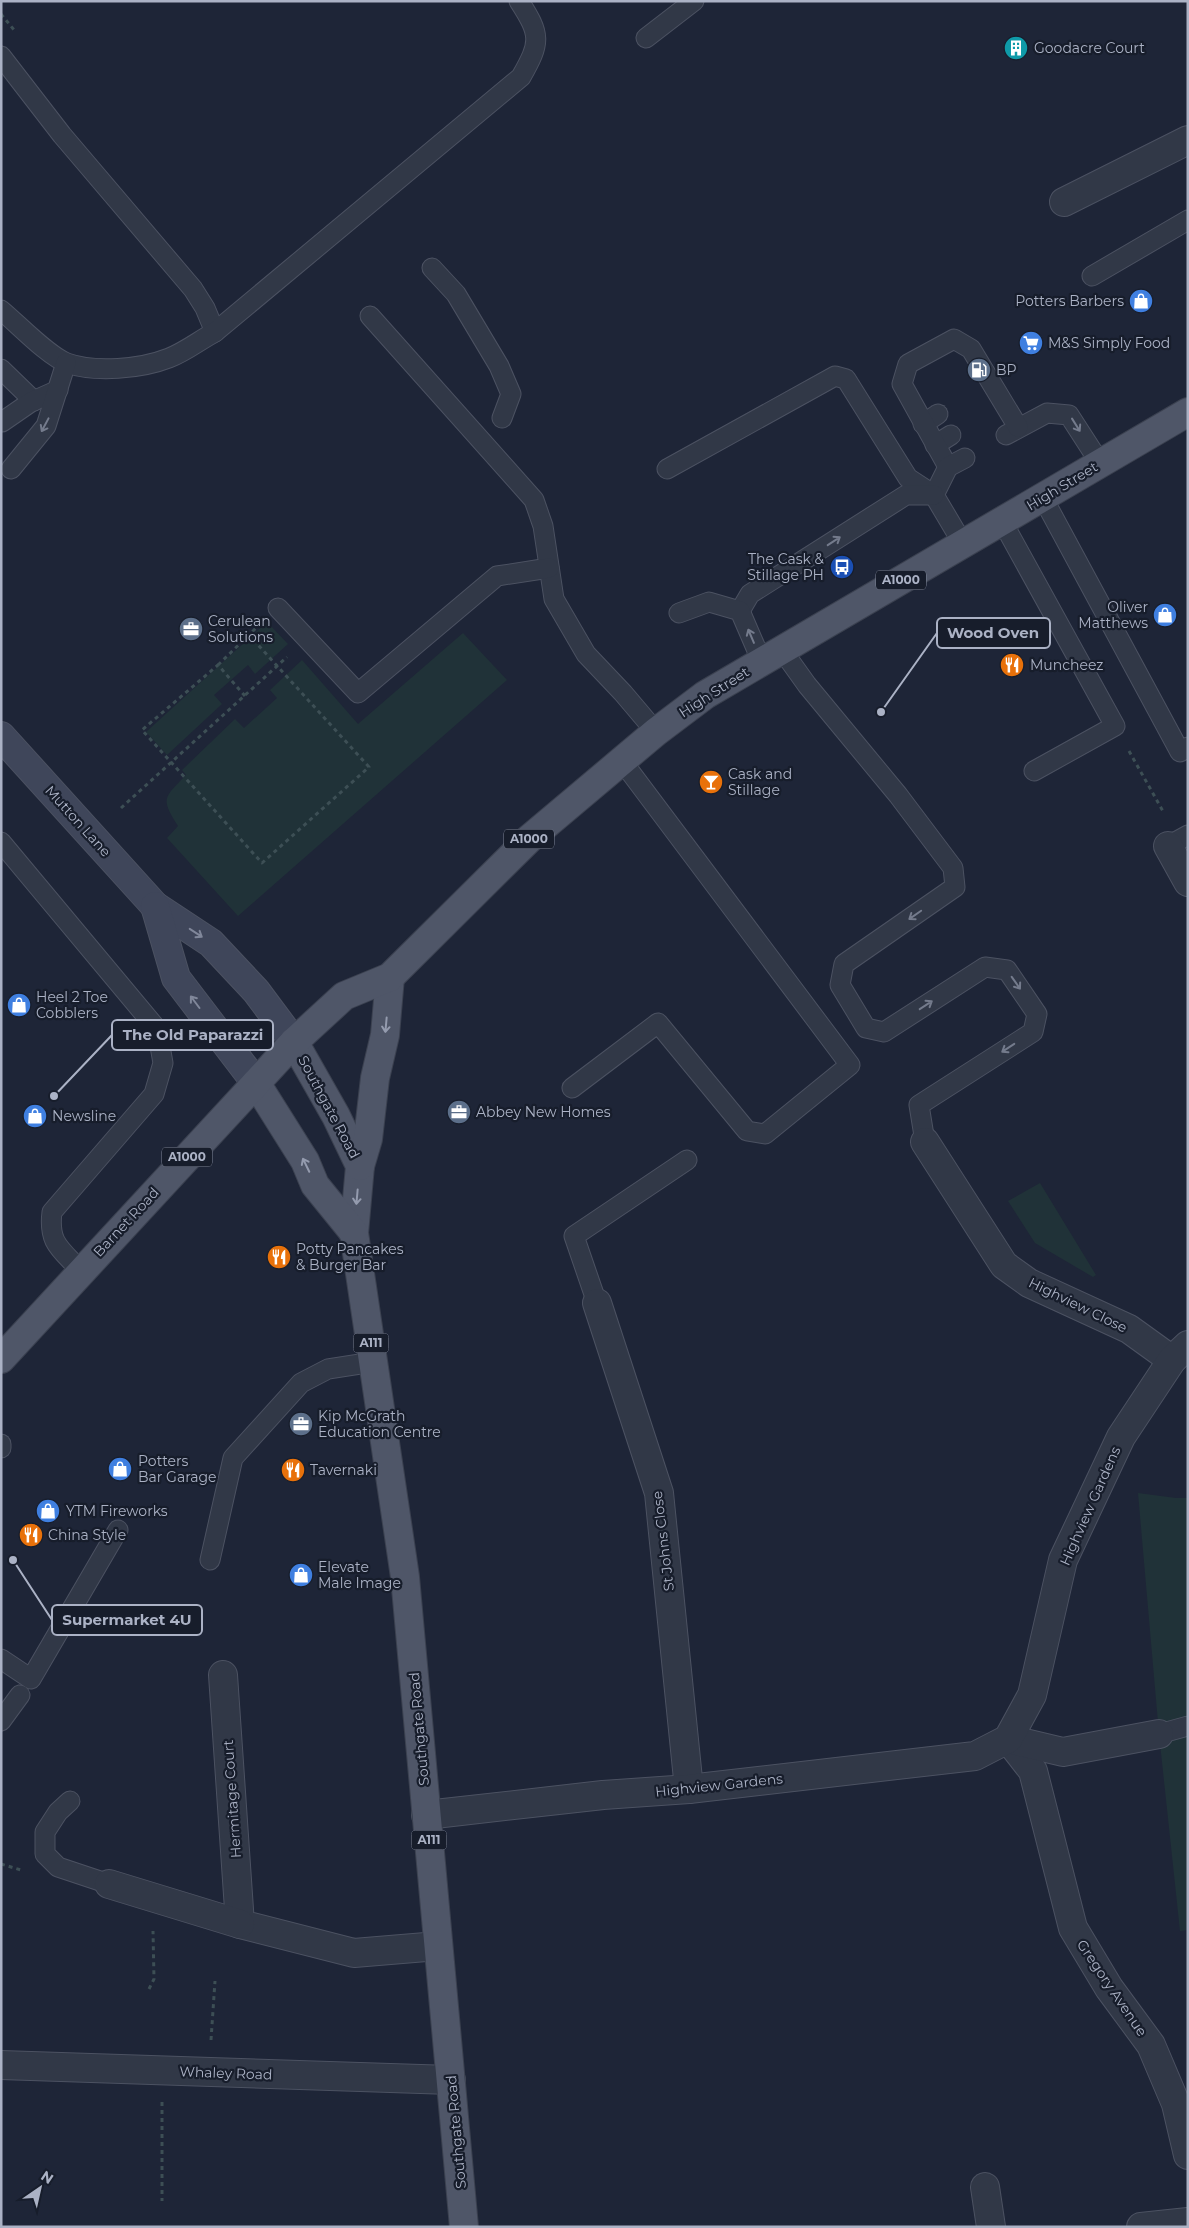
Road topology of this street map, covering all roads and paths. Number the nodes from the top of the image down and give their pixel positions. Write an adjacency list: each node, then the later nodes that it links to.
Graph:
1 (519, 1): 12 (lane)
2 (694, 1): 3 (lane)
3 (646, 38)
4 (1, 56): 12 (lane)
5 (1188, 140): 6 (street)
6 (1064, 202)
7 (1188, 220): 9 (lane)
8 (432, 268): 18 (lane)
9 (1092, 276)
10 (1, 310): 13 (lane)
11 (370, 316): 29 (lane)
12 (216, 332): 13 (lane)
13 (66, 362): 15 (lane)
14 (1, 368): 16 (lane)
15 (58, 390): 16 (lane); 23 (lane, one-way to 23)
16 (34, 401): 19 (lane)
17 (1188, 412): 21 (main road, High Street / A1000)
18 (502, 418)
19 (2, 422)
20 (965, 458): 22 (lane)
21 (1100, 463): 22 (lane, one-way to 21); 26 (main road, High Street / A1000)
22 (948, 468): 25 (lane)
23 (11, 469)
24 (667, 469): 25 (lane)
25 (934, 495): 28 (lane); 31 (lane, one-way to 25)
26 (1043, 498): 27 (main road, High Street / A1000); 42 (lane)
27 (1002, 521): 28 (main road, High Street / A1000); 39 (lane)
28 (963, 544): 35 (main road, High Street / A1000)
29 (549, 568): 34 (lane); 40 (lane)
30 (278, 608): 33 (path); 34 (lane)
31 (740, 611): 32 (lane); 35 (lane, one-way to 31)
32 (679, 613)
33 (249, 635): 36 (path); 37 (path)
34 (306, 640): 37 (path)
35 (772, 656): 40 (main road, High Street / A1000); 55 (lane, one-way to 55)
36 (218, 665): 38 (path); 44 (path)
37 (277, 666): 38 (path); 44 (path)
38 (245, 696): 44 (path)
39 (1116, 726): 45 (lane); 47 (path)
40 (656, 732): 43 (main road, High Street / A1000)
41 (1, 736): 50 (main road, Mutton Lane)
42 (1188, 747)
43 (622, 761): 51 (main road, High Street / A1000); 54 (lane)
44 (171, 764): 46 (path)
45 (1034, 771)
46 (121, 808)
47 (1178, 840): 49 (street)
48 (1, 842): 59 (lane)
49 (1188, 882)
50 (155, 906): 52 (main road, Mutton Lane, one-way to 52); 53 (main road, Mutton Lane, one-way to 50)
51 (390, 977): 52 (main road, High Street / A1000); 57 (main road, one-way to 57)
52 (294, 1042): 53 (main road, Barnet Road / A1000); 57 (main road, Southgate Road)
53 (256, 1083): 58 (main road, one-way to 53); 59 (main road, Barnet Road / A1000)
54 (572, 1088)
55 (925, 1142): 61 (street, Highview Close)
56 (687, 1160): 60 (lane)
57 (360, 1166): 58 (main road, Southgate Road / A111, one-way to 58)
58 (354, 1233): 63 (main road, Southgate Road / A111)
59 (81, 1270): 62 (main road, Barnet Road / A1000)
60 (598, 1303): 75 (street, St Johns Close)
61 (1180, 1352): 74 (street, Highview Gardens)
62 (1, 1359)
63 (374, 1362): 67 (lane); 77 (main road, Southgate Road / A111)
64 (1, 1444): 65 (lane)
65 (1, 1448)
66 (118, 1530): 68 (lane)
67 (210, 1560)
68 (1, 1659)
69 (223, 1675): 79 (street, Hermitage Court)
70 (20, 1695): 71 (lane)
71 (1, 1721)
72 (1188, 1726): 73 (lane)
73 (1158, 1734): 74 (street)
74 (1008, 1739): 75 (street, Highview Gardens); 86 (street, Gregory Avenue)
75 (689, 1789): 77 (street, Highview Gardens)
76 (70, 1801): 78 (lane)
77 (426, 1814): 80 (main road, Southgate Road / A111)
78 (109, 1884): 79 (street)
79 (240, 1924): 80 (street)
80 (438, 1946): 85 (main road, Southgate Road / A111)
81 (215, 1981): 84 (path)
82 (1, 2065): 83 (street, Whaley Road)
83 (162, 2071): 84 (street, Whaley Road); 88 (path)
84 (209, 2073): 85 (street, Whaley Road)
85 (451, 2080): 90 (main road, Southgate Road / A111)
86 (1188, 2155)
87 (984, 2187): 91 (street)
88 (162, 2201)
89 (1188, 2222): 92 (street)
90 (464, 2227)
91 (991, 2227)
92 (1141, 2227)

